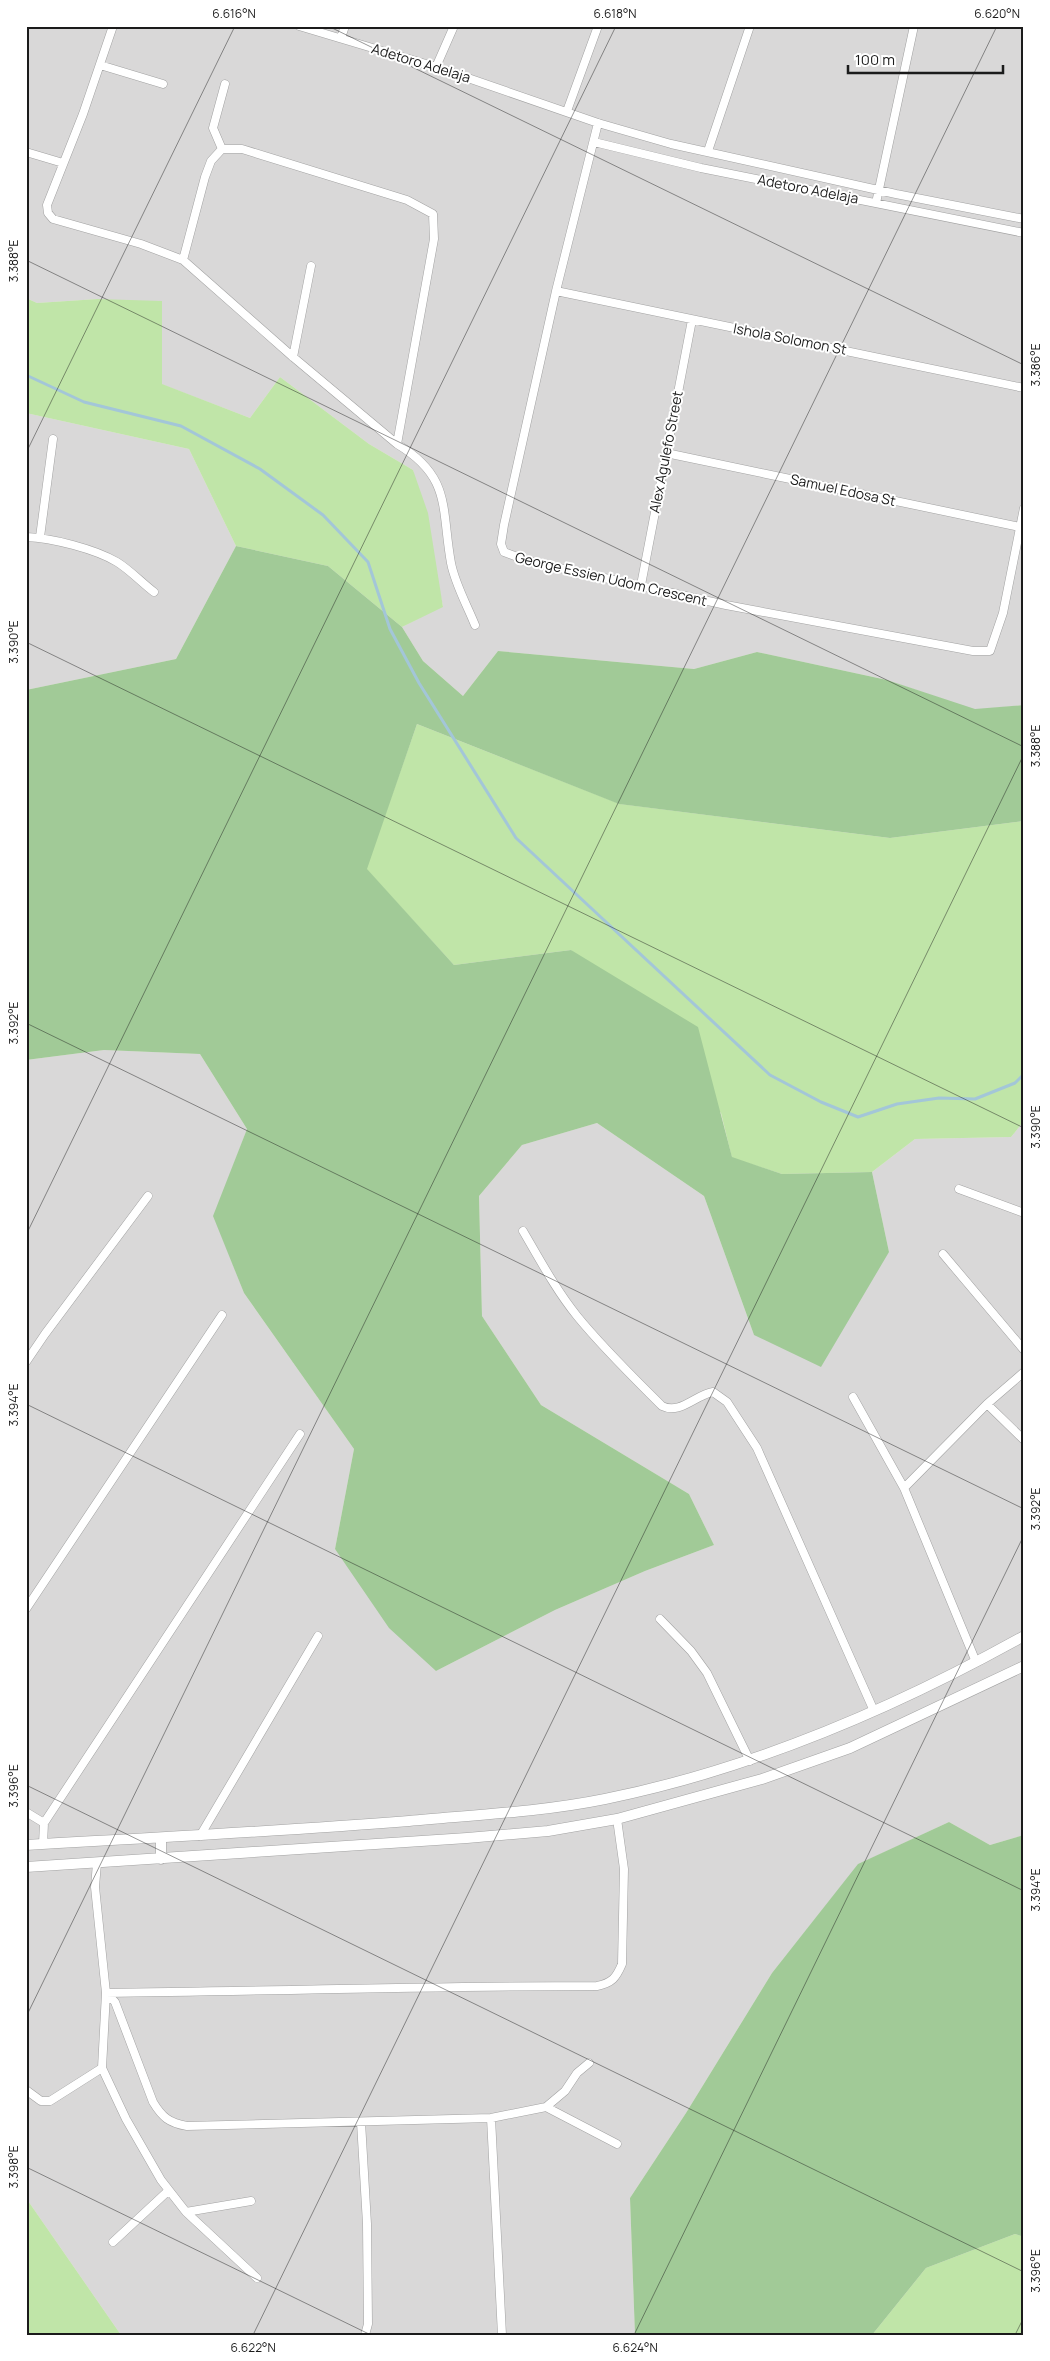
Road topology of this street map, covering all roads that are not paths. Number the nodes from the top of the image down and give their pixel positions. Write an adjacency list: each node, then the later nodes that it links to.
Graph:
1 (113, 26): 9 (street)
2 (299, 26): 8 (street, Adetoro Adelaja)
3 (345, 26): 8 (street)
4 (454, 26): 10 (street)
5 (598, 26): 13 (street)
6 (750, 26): 17 (street)
7 (914, 26): 20 (street)
8 (341, 38): 10 (street, Adetoro Adelaja)
9 (100, 65): 11 (street); 19 (street)
10 (436, 67): 13 (street, Adetoro Adelaja)
11 (163, 84)
12 (225, 84): 16 (street)
13 (567, 111): 14 (street, Adetoro Adelaja)
14 (598, 123): 15 (street, George Essien Udom Crescent); 17 (street, Adetoro Adelaja)
15 (594, 142): 21 (street, Adetoro Adelaja); 26 (street, George Essien Udom Crescent)
16 (222, 149): 24 (street); 31 (street)
17 (708, 151): 20 (street, Adetoro Adelaja)
18 (26, 152): 19 (street)
19 (63, 163): 24 (street)
20 (879, 190): 21 (street); 22 (street, Adetoro Adelaja)
21 (876, 203): 23 (street, Adetoro Adelaja)
22 (1024, 219)
23 (1024, 233)
24 (183, 260): 28 (street)
25 (311, 266): 28 (street)
26 (556, 291): 27 (street, Ishola Solomon St); 37 (street, George Essien Udom Crescent)
27 (692, 320): 29 (street, Ishola Solomon St); 32 (street, Alex Agulefo Street)
28 (293, 357): 31 (street)
29 (1024, 388)
30 (53, 439): 36 (street)
31 (397, 444): 39 (street)
32 (666, 452): 34 (street, Samuel Edosa St); 37 (street, Alex Agulefo Street)
33 (1024, 508): 34 (street)
34 (1020, 527): 37 (street, George Essien Udom Crescent)
35 (26, 537): 36 (street)
36 (40, 537): 38 (street)
37 (641, 585)
38 (154, 592)
39 (475, 625)
40 (959, 1188): 42 (street)
41 (148, 1196): 47 (street)
42 (1024, 1213)
43 (523, 1231): 60 (street)
44 (943, 1254): 46 (street)
45 (222, 1315): 54 (street)
46 (1024, 1350)
47 (26, 1362)
48 (1024, 1372): 50 (street)
49 (854, 1398): 53 (street)
50 (987, 1404): 52 (street); 53 (street)
51 (300, 1434): 64 (street)
52 (1024, 1440)
53 (904, 1488): 58 (street)
54 (26, 1609)
55 (660, 1619): 61 (street)
56 (318, 1636): 65 (street)
57 (1024, 1636): 58 (street)
58 (976, 1662): 60 (street)
59 (1024, 1666): 63 (street)
60 (874, 1711): 61 (street)
61 (750, 1761): 65 (street)
62 (26, 1812): 64 (street)
63 (617, 1819): 69 (street); 72 (street)
64 (44, 1823): 67 (street)
65 (200, 1836): 66 (street)
66 (161, 1838): 67 (street); 69 (street)
67 (43, 1844): 68 (street)
68 (26, 1845)
69 (161, 1859): 70 (street)
70 (97, 1863): 71 (street); 72 (street)
71 (26, 1867)
72 (106, 1993): 74 (street); 78 (street)
73 (589, 2063): 76 (street)
74 (102, 2068): 75 (street); 80 (street)
75 (26, 2090)
76 (546, 2107): 77 (street); 79 (street)
77 (491, 2118): 78 (street); 86 (street)
78 (361, 2122): 85 (street)
79 (617, 2144)
80 (168, 2191): 82 (street); 83 (street)
81 (251, 2202): 82 (street)
82 (186, 2212): 84 (street)
83 (113, 2242)
84 (257, 2278)
85 (365, 2335)
86 (502, 2335)

